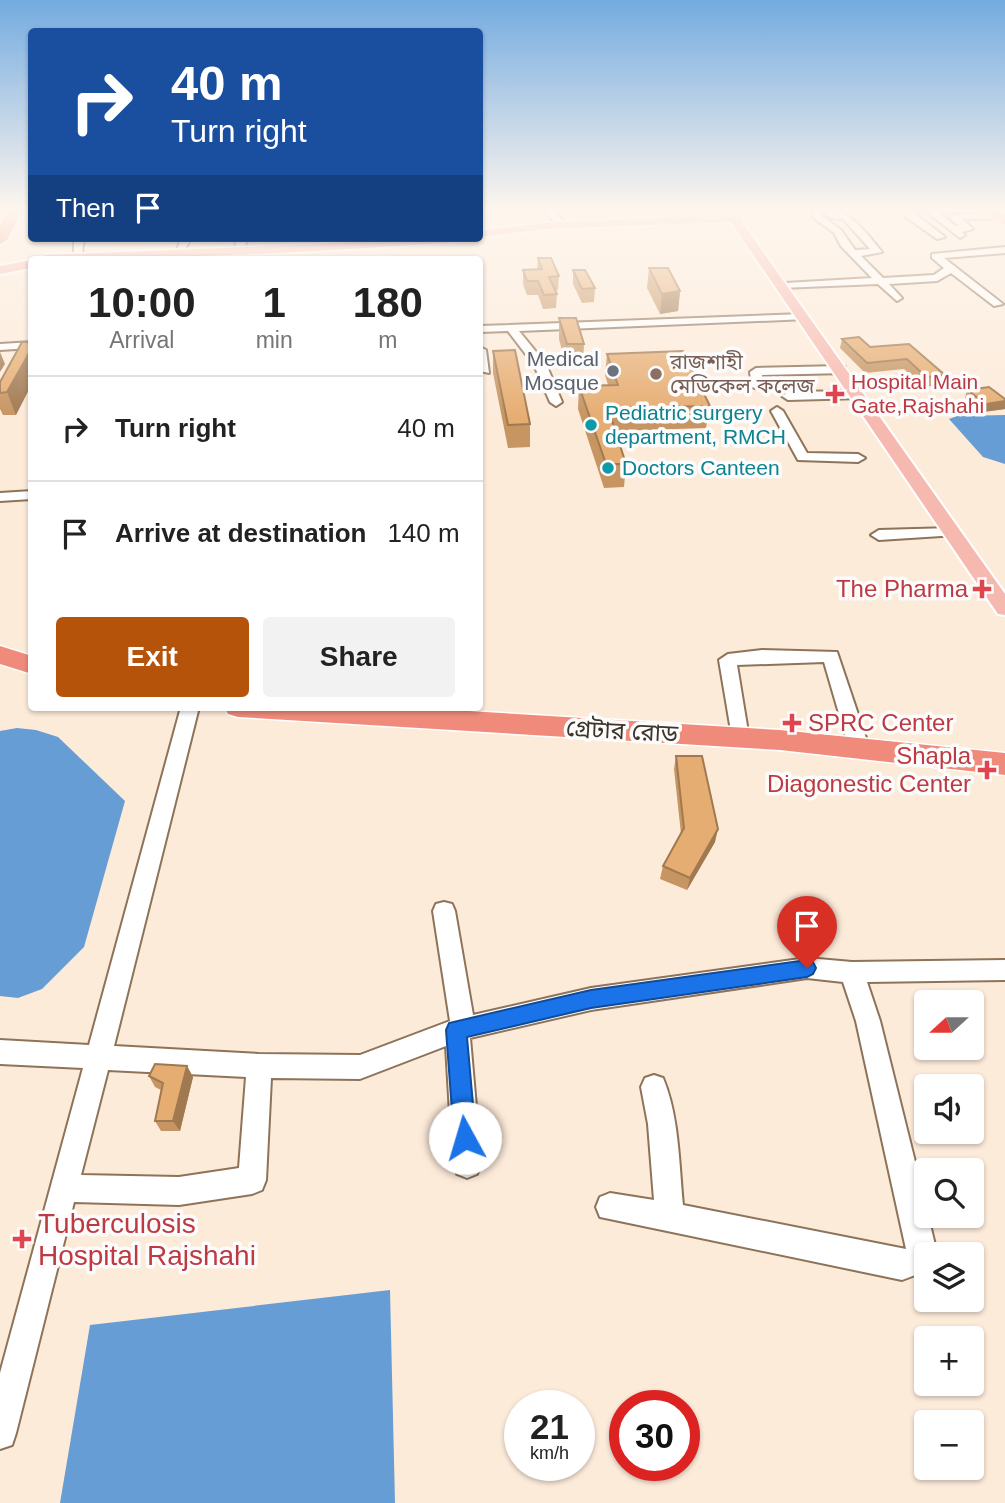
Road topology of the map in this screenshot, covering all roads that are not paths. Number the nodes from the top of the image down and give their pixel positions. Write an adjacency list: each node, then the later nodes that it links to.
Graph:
1 (778, 279): 12 (main road)
2 (780, 279): 6 (main road)
3 (879, 279): 9 (street)
4 (920, 279): 7 (street); 9 (street)
5 (963, 279): 10 (street)
6 (785, 286): 9 (street); 33 (main road)
7 (930, 288)
8 (864, 290): 9 (street)
9 (890, 290)
10 (998, 304)
11 (649, 306): 14 (street)
12 (803, 317): 13 (street); 22 (main road)
13 (678, 320): 14 (street); 17 (street)
14 (646, 321): 15 (street)
15 (511, 328): 16 (street); 26 (street)
16 (483, 329)
17 (618, 335)
18 (28, 345): 19 (street)
19 (0, 347)
20 (483, 362): 21 (street)
21 (485, 370)
22 (841, 370): 23 (street); 24 (main road)
23 (758, 387)
24 (858, 395): 25 (street); 31 (main road)
25 (788, 396)
26 (556, 402)
27 (777, 411): 28 (street)
28 (858, 458)
29 (28, 495): 30 (street)
30 (0, 497)
31 (953, 532): 32 (street); 33 (main road)
32 (879, 535)
33 (1004, 599)
34 (0, 655): 35 (highway)
35 (28, 664)
36 (0, 665): 37 (highway)
37 (28, 673)
38 (189, 711): 51 (street)
39 (328, 711): 41 (highway, গ্রেটার রোড)
40 (392, 711): 41 (highway, গ্রেটার রোড)
41 (573, 725): 42 (highway, গ্রেটার রোড); 43 (highway, গ্রেটার রোড)
42 (738, 732): 43 (highway, গ্রেটার রোড); 43 (street)
43 (840, 742): 44 (highway, গ্রেটার রোড); 45 (highway, গ্রেটার রোড)
44 (1005, 754)
45 (1005, 764)
46 (444, 911): 49 (street)
47 (1005, 970): 48 (street)
48 (852, 972): 49 (street); 57 (street)
49 (460, 1029): 52 (street); 54 (street)
50 (0, 1052): 51 (street)
51 (97, 1058): 52 (street); 55 (street)
52 (259, 1066): 55 (street)
53 (654, 1087): 57 (street)
54 (467, 1164)
55 (62, 1188): 58 (street)
56 (610, 1207): 57 (street)
57 (670, 1216)
58 (0, 1433)

